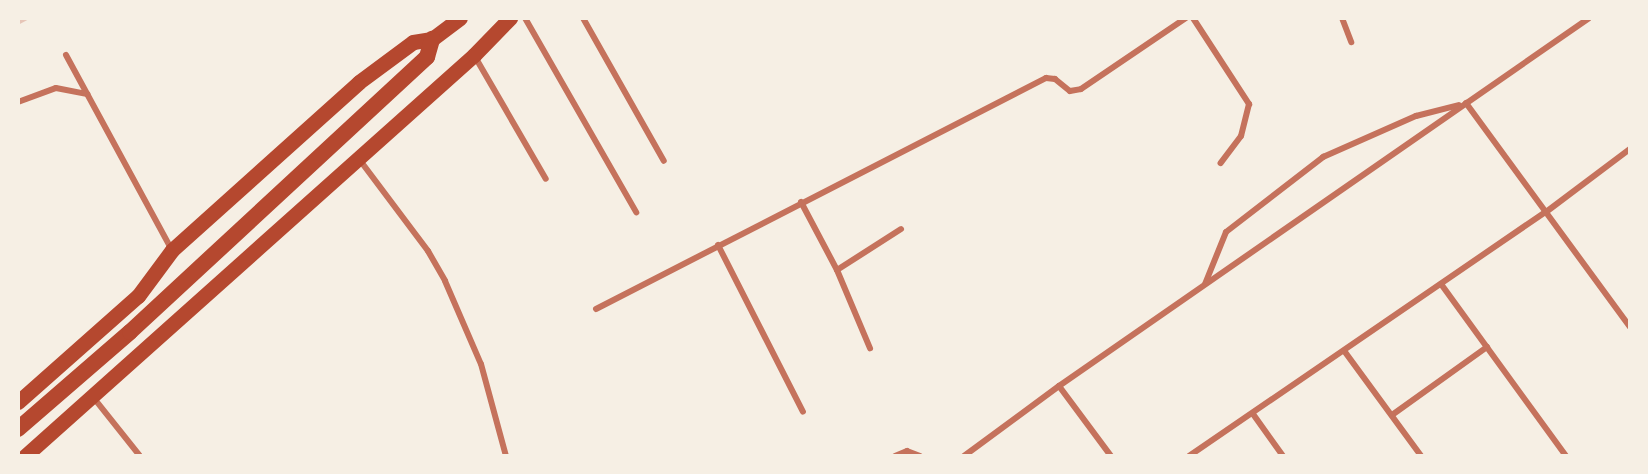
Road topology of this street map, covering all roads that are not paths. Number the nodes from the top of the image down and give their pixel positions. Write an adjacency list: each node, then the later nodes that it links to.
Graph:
1 (460, 18): 9 (main road)
2 (510, 18): 12 (main road)
3 (525, 18): 22 (street)
4 (583, 18): 18 (street)
5 (1186, 18): 21 (street)
6 (1193, 18): 19 (street)
7 (1342, 18): 10 (street)
8 (1589, 18): 15 (street)
9 (432, 39): 26 (main road); 41 (highway)
10 (1351, 42)
11 (66, 55): 13 (street)
12 (474, 55): 17 (main road); 20 (street)
13 (87, 94): 14 (street); 26 (street)
14 (18, 102)
15 (1466, 103): 23 (street); 28 (street); 28 (street)
16 (1630, 149): 23 (street)
17 (359, 158): 36 (main road); 44 (street)
18 (664, 161)
19 (1221, 163)
20 (546, 179)
21 (801, 202): 25 (street); 27 (street)
22 (636, 212)
23 (1546, 212): 29 (street); 31 (street)
24 (901, 229): 27 (street)
25 (718, 245): 30 (street); 38 (street)
26 (172, 250): 37 (main road)
27 (837, 270): 33 (street)
28 (1205, 284): 35 (street)
29 (1441, 284): 32 (street); 34 (street)
30 (596, 309)
31 (1630, 327)
32 (1487, 347): 40 (street); 52 (street)
33 (870, 348)
34 (1345, 352): 39 (street); 40 (street)
35 (1059, 386): 47 (street); 48 (street)
36 (92, 397): 42 (main road); 43 (street)
37 (18, 402)
38 (803, 412)
39 (1253, 414): 49 (street); 50 (street)
40 (1392, 415): 51 (street)
41 (18, 429)
42 (25, 456)
43 (140, 456)
44 (506, 456)
45 (895, 456): 46 (street)
46 (920, 456)
47 (964, 456)
48 (1111, 456)
49 (1189, 456)
50 (1283, 456)
51 (1421, 456)
52 (1566, 456)

